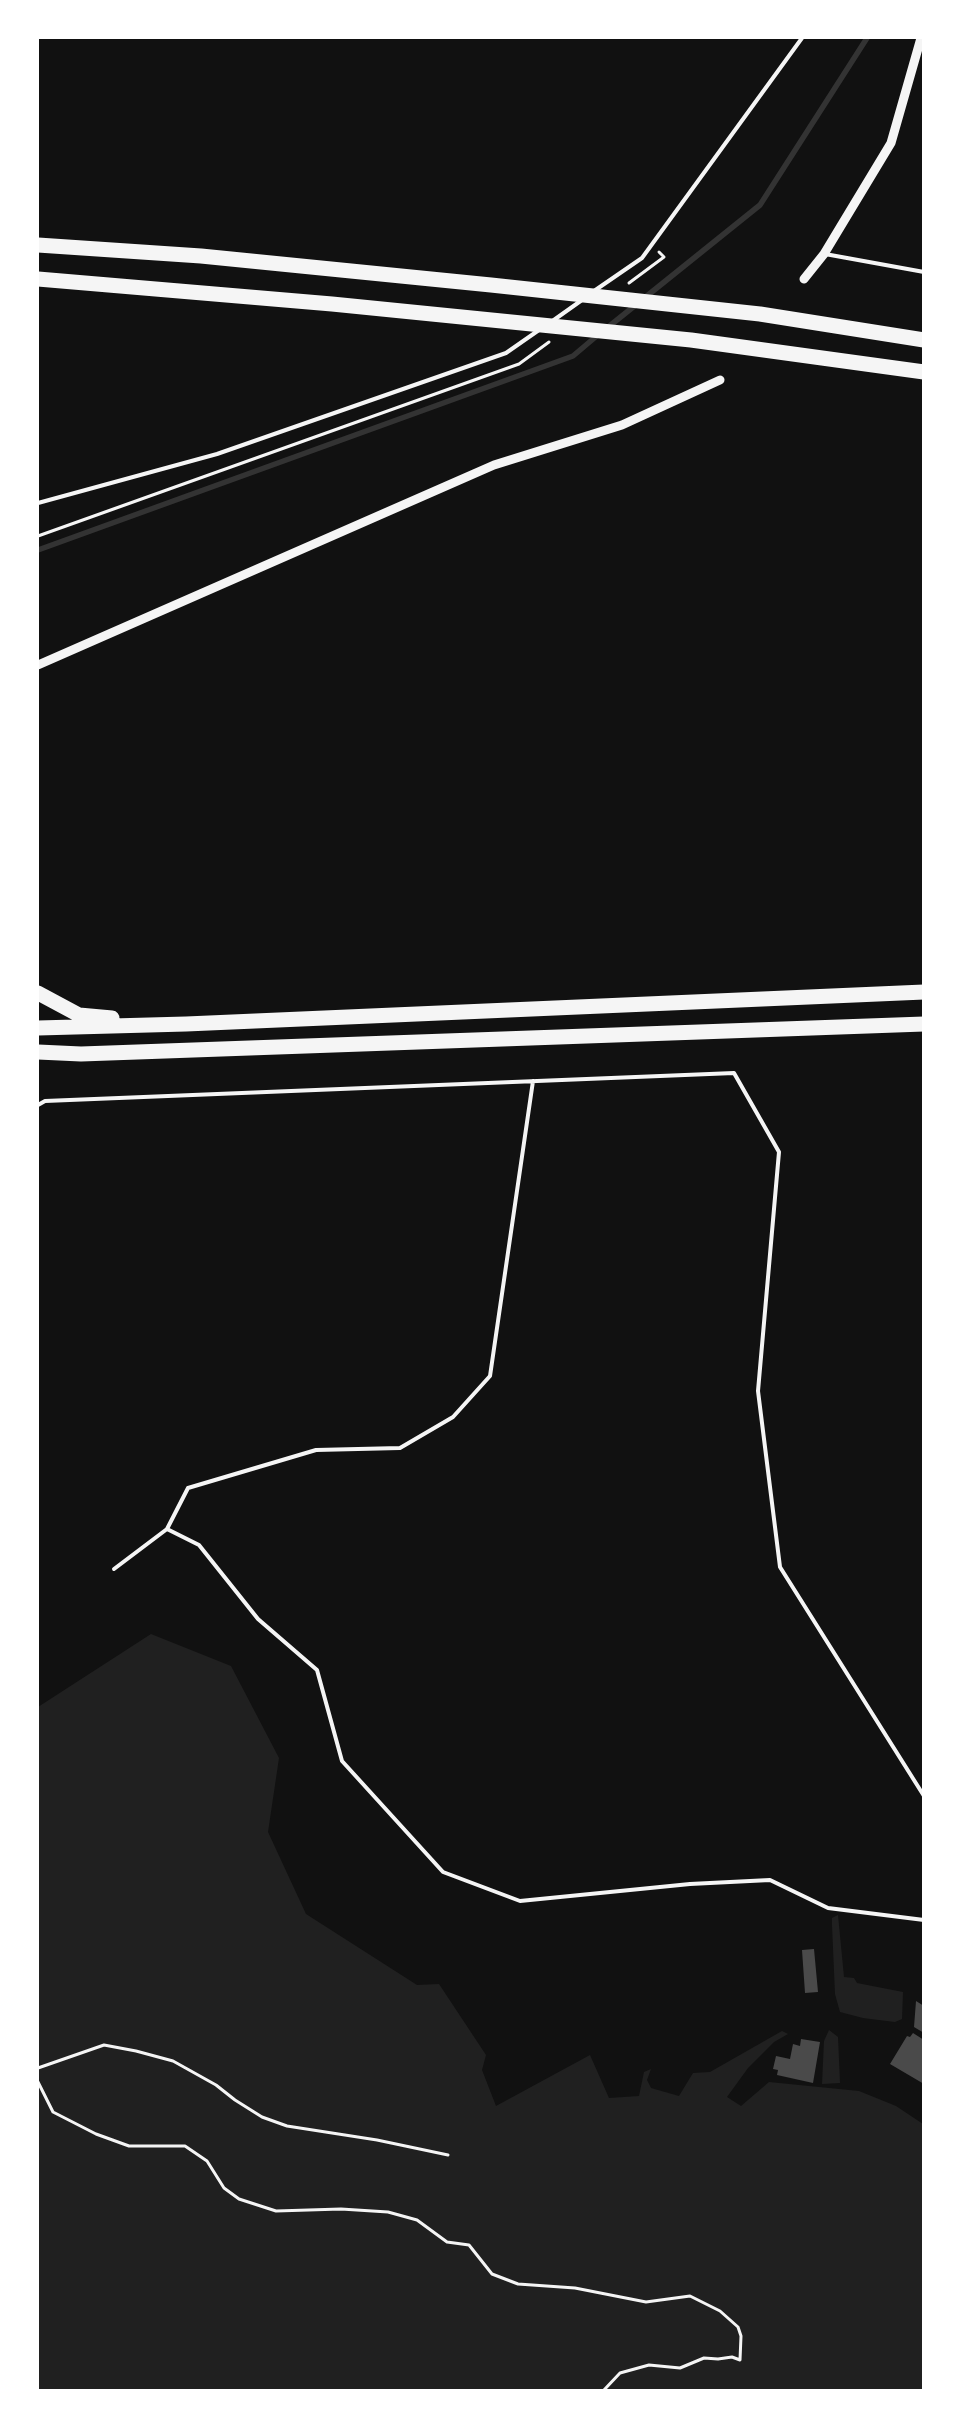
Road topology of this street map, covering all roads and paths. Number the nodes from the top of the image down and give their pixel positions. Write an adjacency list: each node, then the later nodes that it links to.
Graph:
1 (802, 38): 13 (lane)
2 (921, 38): 4 (street)
3 (41, 245): 8 (highway)
4 (824, 254): 5 (lane); 7 (street)
5 (924, 272)
6 (40, 279): 9 (highway)
7 (804, 279)
8 (924, 340)
9 (861, 363): 10 (highway); 12 (highway)
10 (924, 372)
11 (720, 380): 14 (street)
12 (924, 380)
13 (38, 503)
14 (38, 665)
15 (38, 992): 17 (highway)
16 (924, 992): 17 (highway)
17 (186, 1024): 19 (highway)
18 (924, 1024): 21 (highway)
19 (38, 1028)
20 (38, 1052): 21 (highway)
21 (81, 1054): 22 (highway)
22 (38, 1060)
23 (533, 1081): 24 (lane); 25 (lane); 27 (lane)
24 (38, 1105)
25 (167, 1529): 26 (lane); 28 (lane)
26 (114, 1569)
27 (924, 1796)
28 (924, 1920)
29 (38, 2068): 31 (path)
30 (38, 2082): 32 (path)
31 (448, 2155)
32 (604, 2390)

